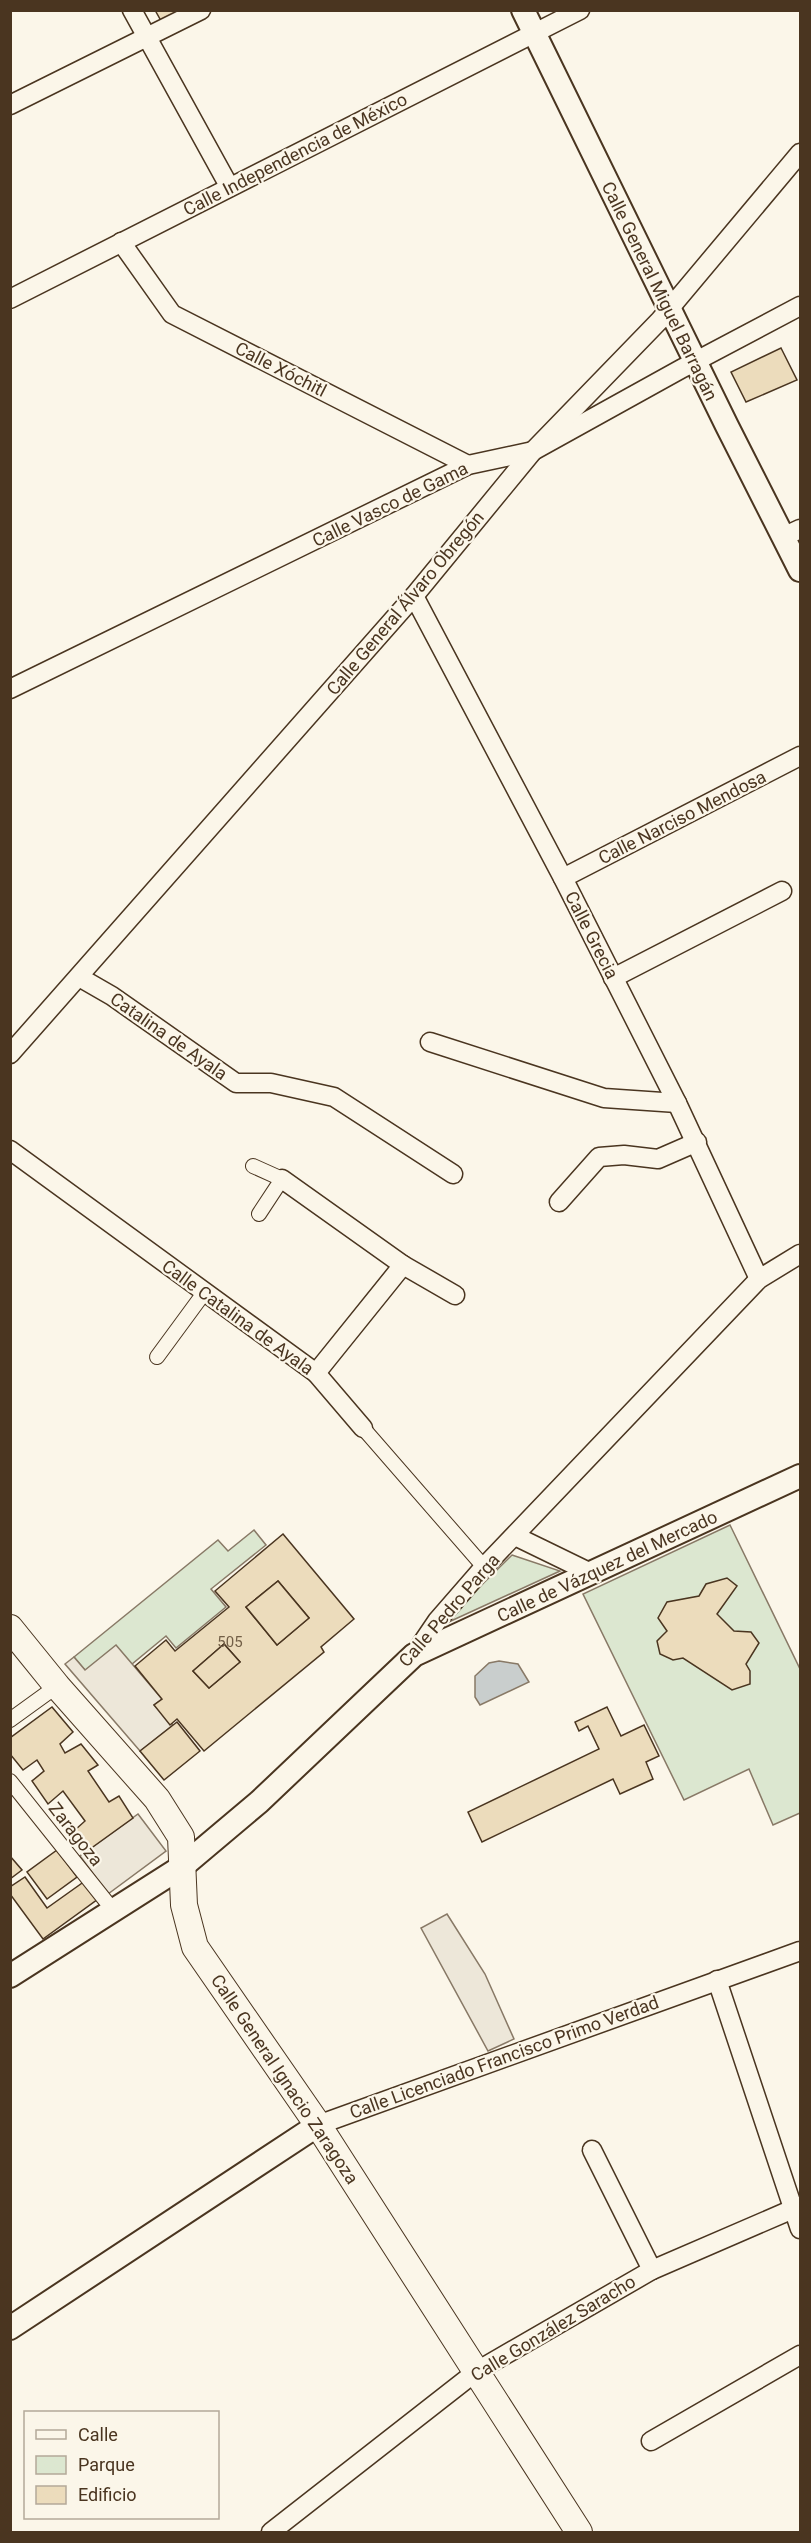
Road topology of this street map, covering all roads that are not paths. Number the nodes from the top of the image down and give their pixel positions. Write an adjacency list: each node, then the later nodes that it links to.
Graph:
1 (132, 10): 6 (street)
2 (201, 10): 6 (street)
3 (523, 10): 5 (street, Calle General Miguel Barragán)
4 (580, 10): 5 (street, Calle Independencia de México)
5 (533, 33): 9 (street, Calle Independencia de México); 13 (street, Calle General Miguel Barragán)
6 (147, 39): 7 (street); 9 (street)
7 (10, 105)
8 (801, 153): 13 (street, Calle General Álvaro Obregón)
9 (229, 186): 10 (street, Calle Independencia de México)
10 (121, 242): 11 (street, Calle Independencia de México); 16 (street, Calle Xóchitl)
11 (10, 299)
12 (801, 306): 14 (street, Calle Vasco de Gama)
13 (668, 307): 14 (street, Calle General Miguel Barragán); 15 (street, Calle General Álvaro Obregón)
14 (696, 361): 15 (street, Calle Vasco de Gama); 17 (street, Calle General Miguel Barragán)
15 (533, 451): 16 (street, Calle Vasco de Gama); 19 (street, Calle General Álvaro Obregón)
16 (468, 465): 20 (street, Calle Vasco de Gama)
17 (793, 532): 18 (street, Calle General Miguel Barragán)
18 (801, 570)
19 (414, 596): 22 (street, Calle Grecia); 24 (street, Calle General Álvaro Obregón)
20 (10, 689)
21 (801, 756): 22 (street, Calle Narciso Mendosa)
22 (563, 878): 25 (street, Calle Grecia)
23 (782, 891): 25 (street)
24 (79, 977): 27 (street, Calle General Álvaro Obregón); 32 (street, Catalina de Ayala)
25 (613, 978): 28 (street, Calle Grecia)
26 (430, 1042): 28 (street)
27 (10, 1054)
28 (677, 1103): 29 (street, Calle Grecia)
29 (697, 1142): 34 (street); 38 (street, Calle Grecia)
30 (10, 1150): 39 (street, Calle Catalina de Ayala)
31 (254, 1166): 33 (street)
32 (453, 1174)
33 (282, 1179): 35 (street); 37 (street)
34 (558, 1202)
35 (259, 1214)
36 (801, 1254): 38 (street, Calle Pedro Parga)
37 (403, 1265): 40 (street); 42 (street)
38 (759, 1279): 45 (street, Calle Pedro Parga)
39 (204, 1293): 41 (street); 42 (street, Calle Catalina de Ayala)
40 (455, 1295)
41 (157, 1357)
42 (316, 1373): 43 (street, Calle Catalina de Ayala)
43 (363, 1428): 46 (street, Calle Catalina de Ayala)
44 (801, 1476): 47 (street, Calle de Vázquez del Mercado)
45 (515, 1536): 46 (street, Calle Pedro Parga); 47 (street)
46 (484, 1567): 49 (street, Calle Pedro Parga)
47 (593, 1574): 49 (street, Calle de Vázquez del Mercado)
48 (10, 1628): 50 (main road, Calle General Ignacio Zaragoza)
49 (414, 1655): 53 (street, Calle Pedro Parga)
50 (57, 1686): 51 (street); 53 (main road, Calle General Ignacio Zaragoza)
51 (12, 1717)
52 (10, 1781): 54 (street, Zaragoza)
53 (183, 1866): 54 (street, Calle Pedro Parga); 58 (main road, Calle General Ignacio Zaragoza)
54 (113, 1910): 56 (street, Calle Pedro Parga)
55 (801, 1951): 57 (street, Calle Licenciado Francisco Primo Verdad)
56 (10, 1976)
57 (717, 1980): 58 (street, Calle Licenciado Francisco Primo Verdad); 60 (street)
58 (318, 2125): 63 (street, Calle Licenciado Francisco Primo Verdad); 65 (main road, Calle General Ignacio Zaragoza)
59 (592, 2150): 62 (street)
60 (797, 2208): 61 (street); 62 (street, Calle González Saracho)
61 (801, 2229)
62 (652, 2270): 65 (street, Calle González Saracho)
63 (10, 2328)
64 (801, 2355): 66 (street)
65 (477, 2371): 67 (street, Calle González Saracho); 68 (main road, Calle General Ignacio Zaragoza)
66 (651, 2441)
67 (272, 2532)
68 (579, 2532)

